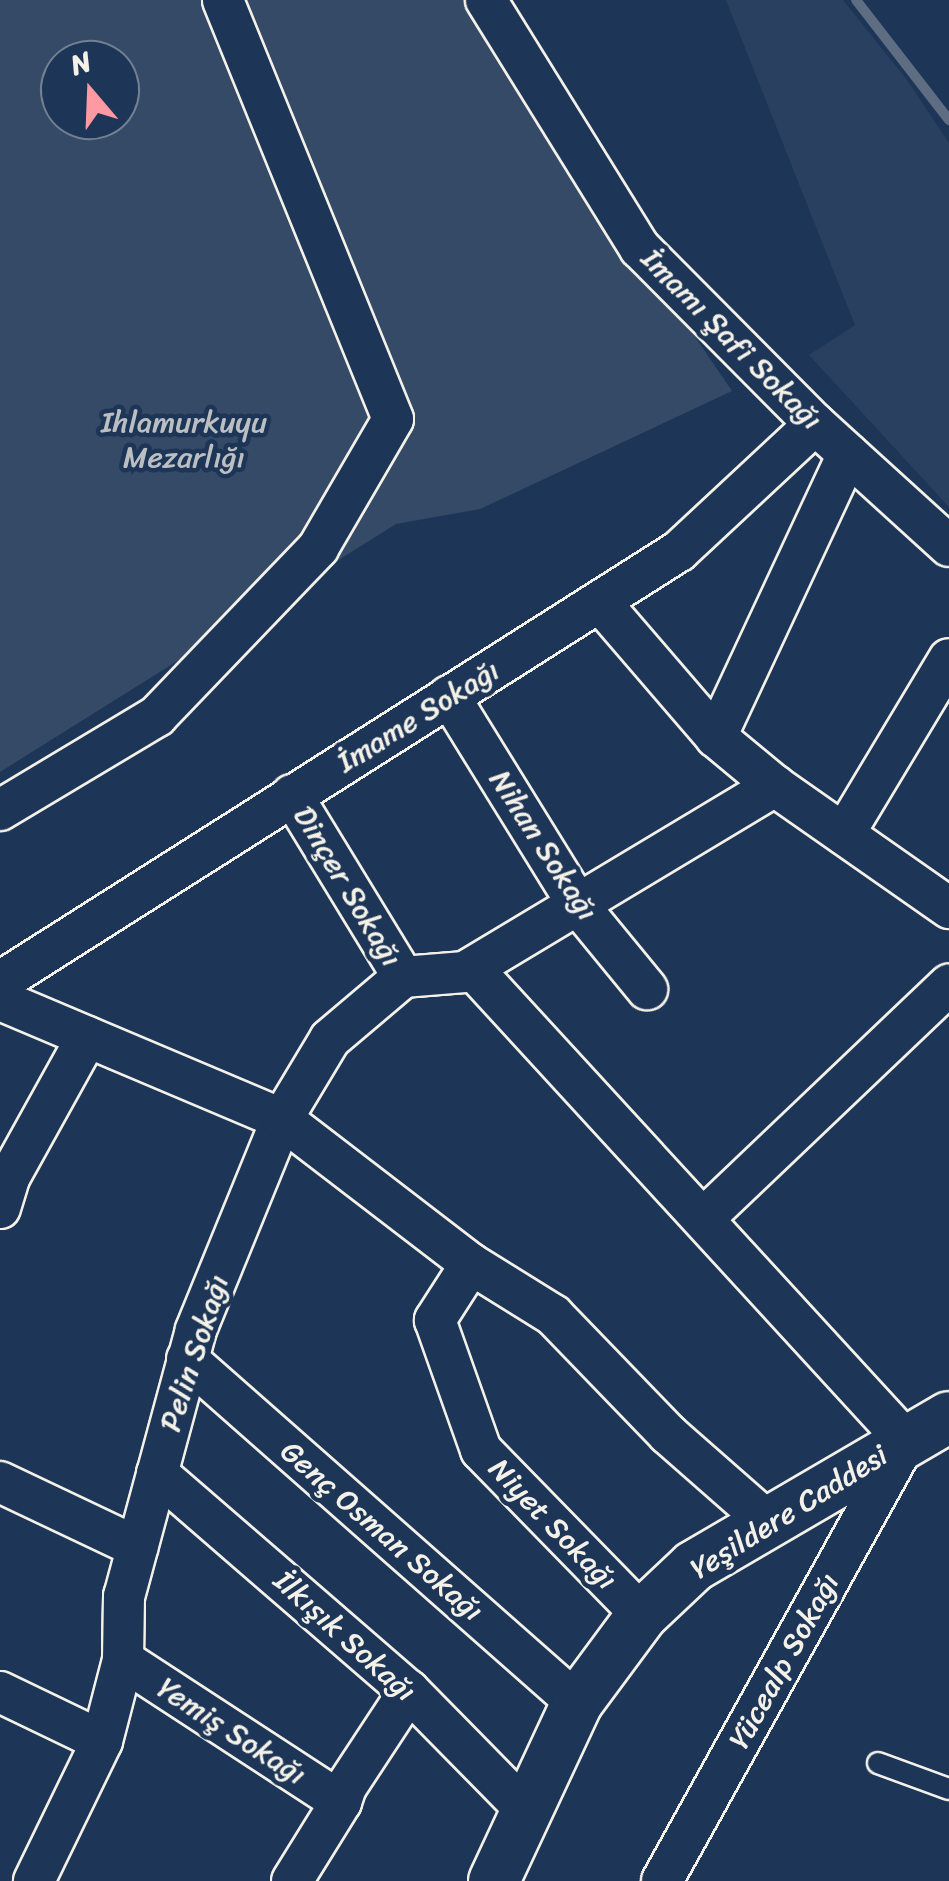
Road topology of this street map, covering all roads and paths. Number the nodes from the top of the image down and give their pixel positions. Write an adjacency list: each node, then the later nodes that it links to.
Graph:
1 (223, 0): 12 (street)
2 (486, 0): 3 (street, İmamı Şafi Sokağı)
3 (815, 424): 4 (street, İmamı Şafi Sokağı); 6 (street, İmame Sokağı)
4 (848, 454): 5 (street, İmamı Şafi Sokağı); 9 (street)
5 (949, 546)
6 (600, 602): 8 (street, İmame Sokağı); 9 (street)
7 (949, 659): 13 (street)
8 (449, 696): 11 (street, İmame Sokağı); 14 (street, Nihan Sokağı)
9 (716, 737): 10 (street)
10 (775, 786): 13 (street); 14 (street)
11 (292, 795): 17 (street, Dinçer Sokağı); 18 (street, İmame Sokağı)
12 (0, 810)
13 (844, 834): 15 (street)
14 (578, 904): 16 (street); 20 (street, Nihan Sokağı)
15 (949, 908)
16 (472, 968): 17 (street); 25 (street)
17 (403, 978): 23 (street, Pelin Sokağı)
18 (0, 982)
19 (949, 984): 25 (street)
20 (647, 988)
21 (0, 1000): 22 (street)
22 (87, 1036): 23 (street); 24 (street)
23 (282, 1119): 26 (street); 27 (street, Pelin Sokağı)
24 (0, 1208)
25 (703, 1219): 29 (street)
26 (471, 1264): 32 (street); 34 (street, Niyet Sokağı)
27 (187, 1360): 30 (street, Pelin Sokağı); 38 (street, Genç Osman Sokağı)
28 (949, 1417): 29 (street, Yeşildere Caddesi)
29 (906, 1441): 32 (street, Yeşildere Caddesi); 47 (street, Yücealp Sokağı)
30 (157, 1473): 33 (street, Pelin Sokağı); 36 (street, İlkışık Sokağı)
31 (0, 1482): 33 (street)
32 (768, 1521): 34 (street, Yeşildere Caddesi)
33 (137, 1548): 35 (street, Pelin Sokağı)
34 (642, 1616): 38 (street, Yeşildere Caddesi)
35 (123, 1660): 39 (street, Pelin Sokağı); 42 (street, Yemiş Sokağı)
36 (409, 1691): 42 (street); 43 (street, İlkışık Sokağı)
37 (0, 1692): 39 (street)
38 (578, 1702): 43 (street, Yeşildere Caddesi)
39 (102, 1741): 44 (street, Pelin Sokağı)
40 (878, 1764): 41 (lane)
41 (949, 1789)
42 (342, 1802): 45 (street)
43 (524, 1808): 46 (street, Yeşildere Caddesi)
44 (34, 1881)
45 (292, 1881)
46 (494, 1881)
47 (662, 1881)

